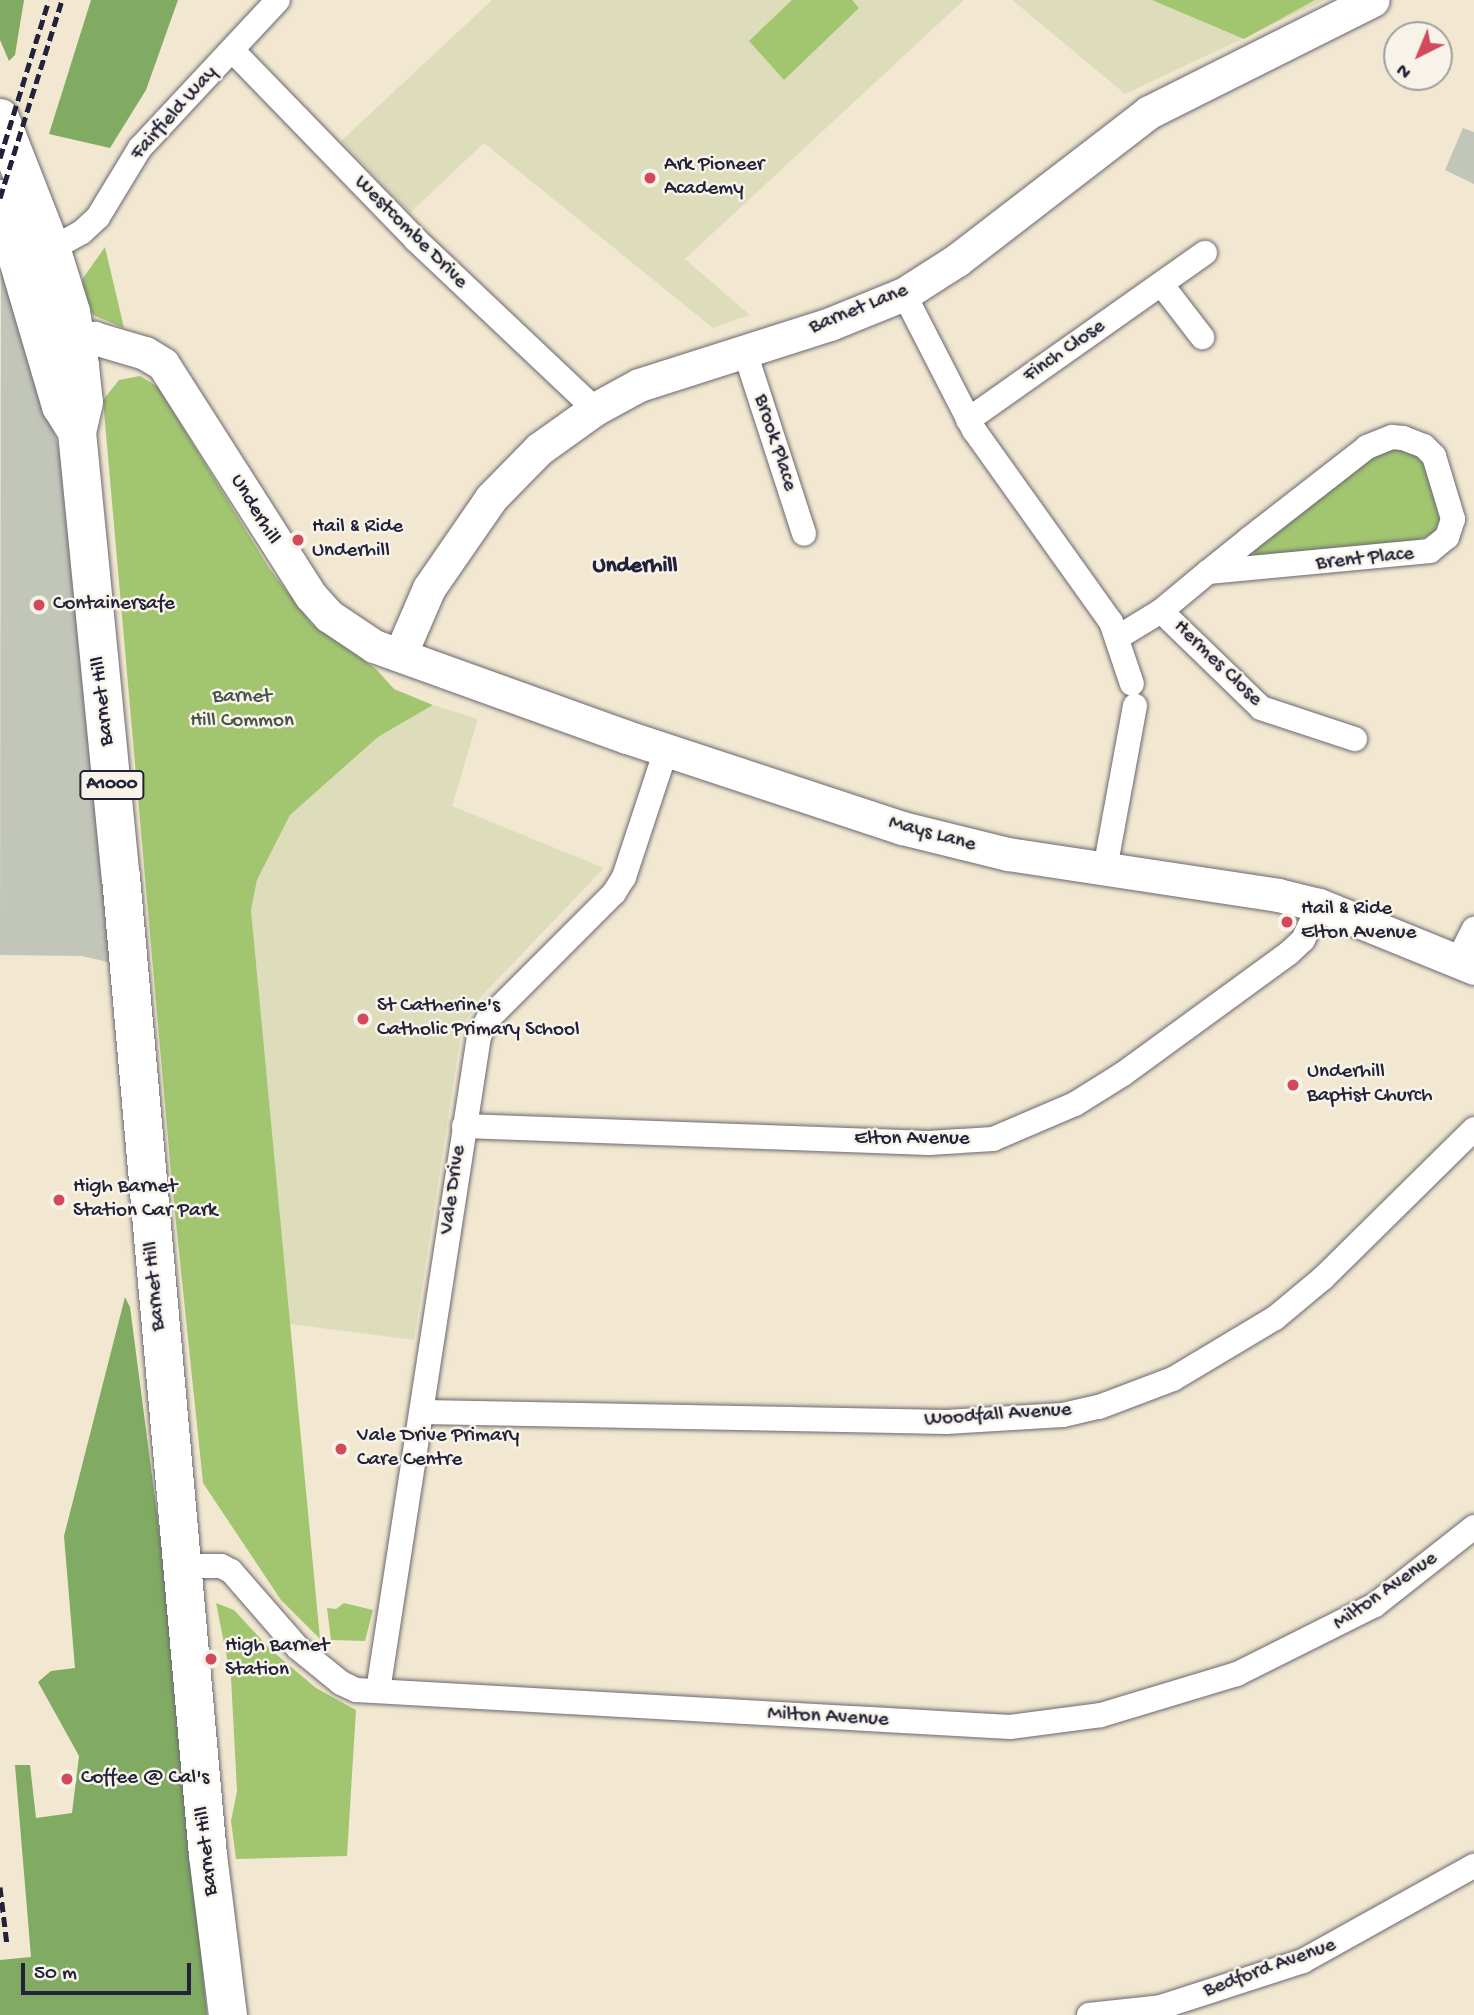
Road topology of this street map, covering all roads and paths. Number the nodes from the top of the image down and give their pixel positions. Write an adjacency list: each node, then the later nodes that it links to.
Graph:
1 (278, 0): 3 (street, Fairfield Way)
2 (1373, 0): 10 (street, Barnet Lane)
3 (232, 50): 6 (street, Fairfield Way); 14 (street, Westcombe Drive)
4 (0, 118): 6 (main road, Barnet Hill / A1000)
5 (6, 214): 6 (street); 9 (main road, Barnet Hill / A1000)
6 (47, 250): 9 (street); 13 (main road, Barnet Hill / A1000)
7 (1205, 253): 8 (street, Finch Close)
8 (1162, 285): 11 (street); 15 (street, Finch Close)
9 (30, 289): 13 (main road, Barnet Hill / A1000)
10 (905, 294): 12 (street, Barnet Lane); 15 (street)
11 (1202, 337)
12 (745, 352): 14 (street, Barnet Lane); 16 (street, Brook Place)
13 (67, 357): 20 (street, Underhill); 31 (main road, Barnet Hill / A1000)
14 (595, 409): 20 (street, Barnet Lane)
15 (968, 420): 19 (street)
16 (804, 534)
17 (1208, 572): 17 (street, Brent Place); 18 (street, Brent Place)
18 (1161, 611): 19 (street, Brent Place); 21 (street, Hermes Close)
19 (1120, 636): 23 (street)
20 (400, 655): 22 (street, Mays Lane)
21 (1355, 739)
22 (666, 750): 23 (street, Mays Lane); 27 (street, Vale Drive)
23 (1105, 869): 24 (street, Mays Lane)
24 (1319, 905): 26 (street, Mays Lane); 27 (street, Elton Avenue)
25 (1474, 929): 26 (street)
26 (1466, 964)
27 (464, 1126): 29 (street, Vale Drive)
28 (1474, 1129): 29 (street, Woodfall Avenue)
29 (423, 1412): 32 (street, Vale Drive)
30 (1474, 1527): 32 (street, Milton Avenue)
31 (182, 1566): 32 (street, Milton Avenue); 34 (main road, Barnet Hill / A1000)
32 (378, 1691)
33 (1474, 1866): 35 (street, Bedford Avenue)
34 (228, 2015)
35 (1089, 2015)

